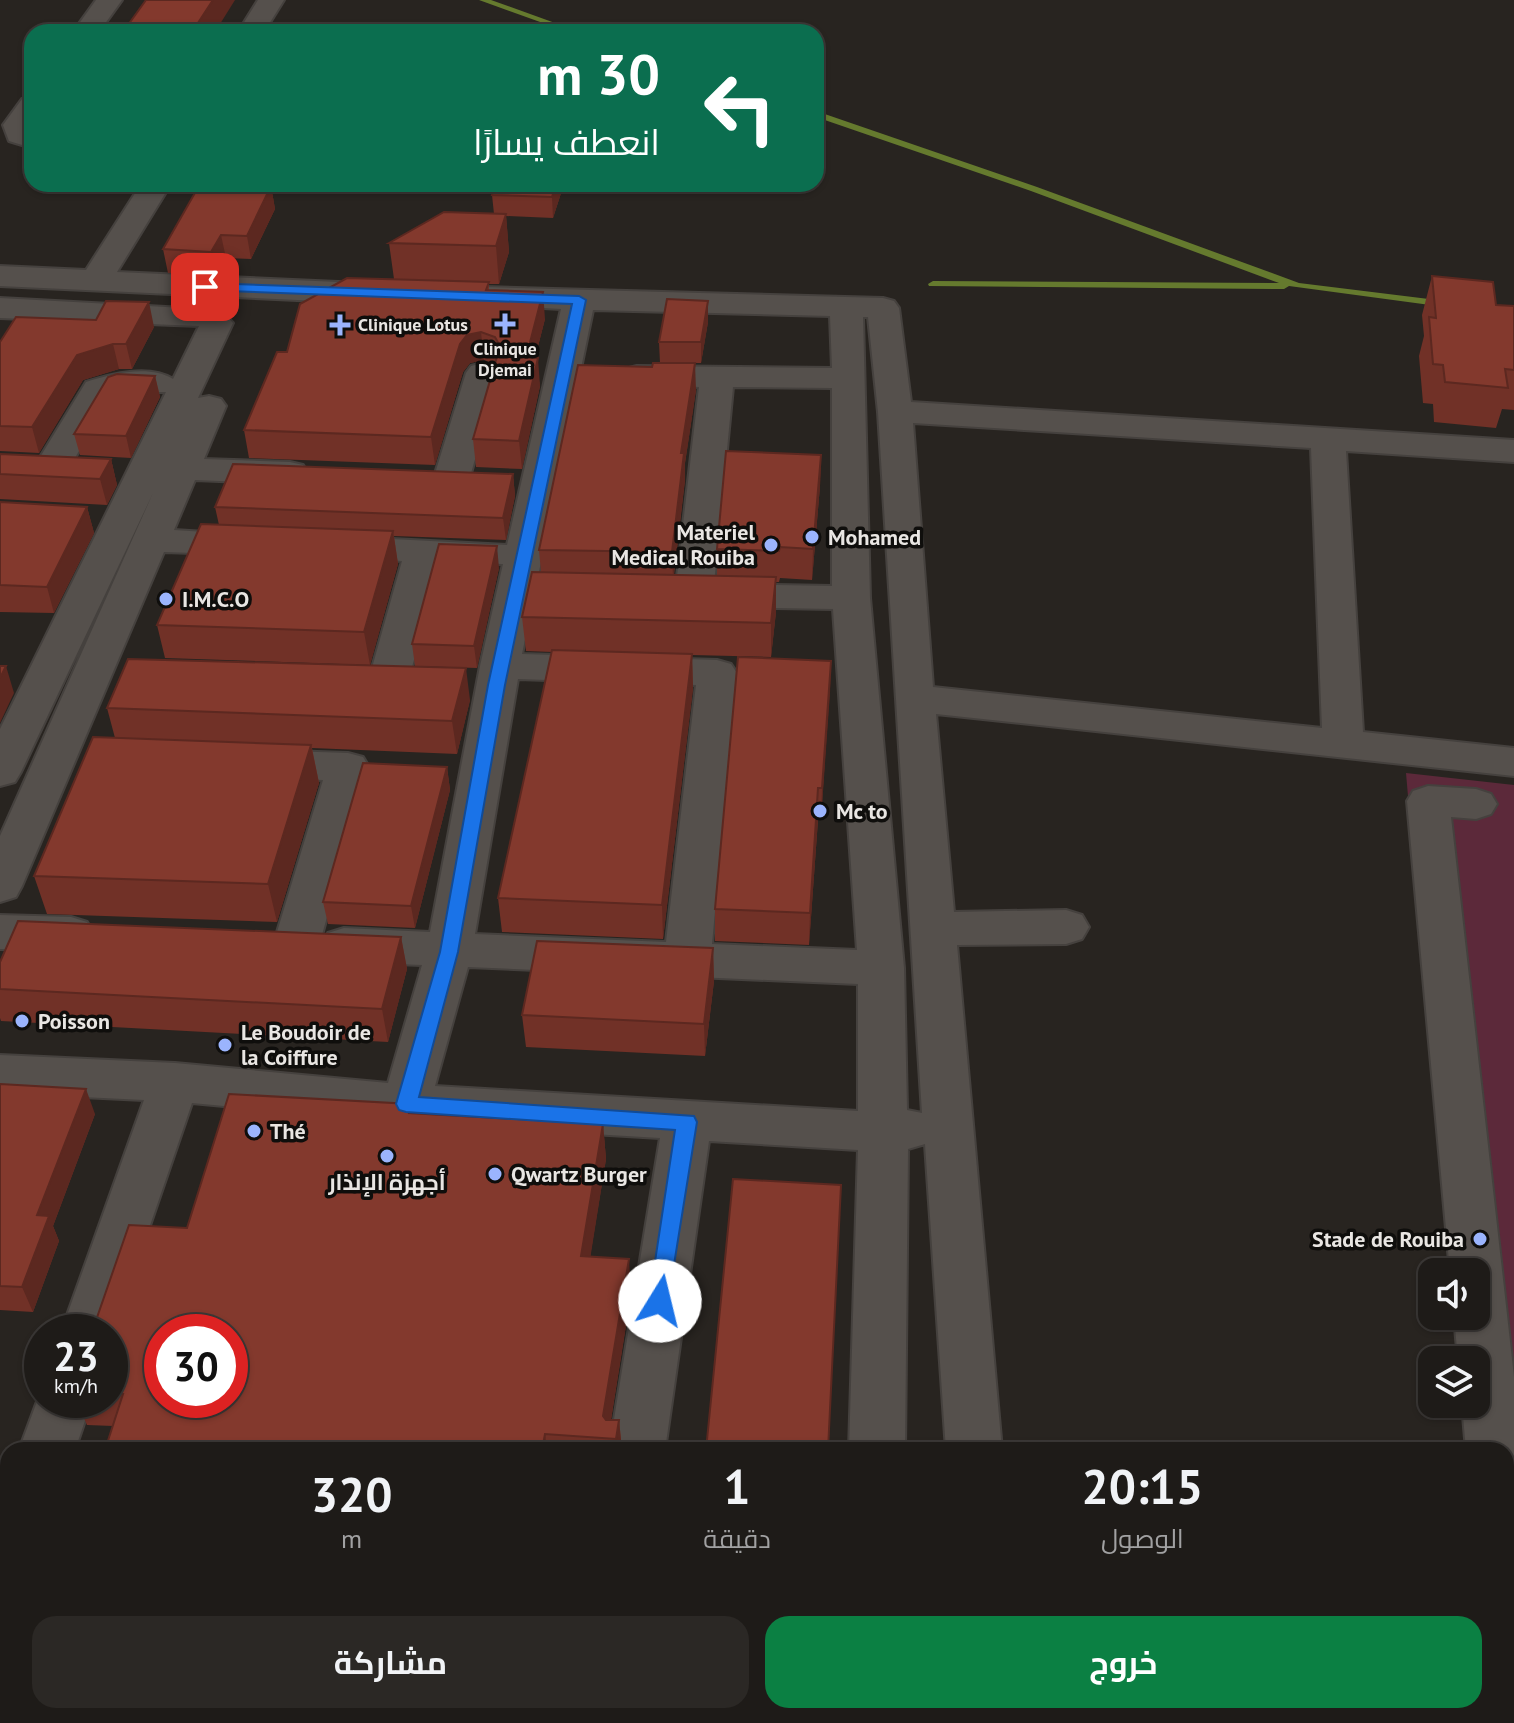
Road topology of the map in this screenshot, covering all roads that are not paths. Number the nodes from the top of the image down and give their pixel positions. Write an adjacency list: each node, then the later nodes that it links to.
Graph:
1 (109, 0): 3 (street)
2 (271, 0): 4 (street)
3 (92, 24)
4 (256, 24)
5 (24, 116): 6 (street)
6 (24, 137)
7 (151, 192): 9 (street)
8 (0, 276): 9 (street)
9 (95, 281): 10 (street)
10 (260, 290): 11 (street); 23 (street)
11 (579, 300): 12 (street); 15 (street)
12 (846, 307): 17 (street); 19 (street)
13 (0, 308): 18 (street)
14 (483, 373): 25 (street)
15 (589, 376): 16 (street); 25 (street)
16 (717, 377): 17 (street); 29 (street)
17 (849, 378): 29 (street)
18 (187, 385): 23 (street); 23 (street)
19 (895, 412): 20 (street); 36 (street)
20 (1328, 440): 21 (street); 37 (street)
21 (1514, 451)
22 (13, 466): 23 (street)
23 (115, 470): 24 (street); 26 (street)
24 (324, 475)
25 (480, 481): 28 (street)
26 (121, 526): 27 (street); 30 (street); 33 (street)
27 (424, 551): 28 (street); 35 (street)
28 (529, 579): 34 (street)
29 (851, 598): 55 (street)
30 (93, 672): 31 (street); 38 (street)
31 (140, 674)
32 (0, 676): 33 (street)
33 (45, 679): 45 (street)
34 (488, 679): 46 (street); 54 (street)
35 (388, 682)
36 (914, 698): 37 (street); 50 (street)
37 (1343, 744): 41 (street)
38 (57, 755): 39 (street); 48 (street)
39 (103, 757)
40 (226, 762): 42 (street)
41 (1514, 762)
42 (348, 767): 43 (street); 53 (street)
43 (393, 769)
44 (437, 771): 46 (street)
45 (0, 772)
46 (481, 772): 53 (street)
47 (1476, 804): 62 (street)
48 (0, 886)
49 (1066, 927): 50 (street)
50 (932, 929): 60 (street)
51 (0, 932): 52 (street)
52 (107, 935)
53 (449, 952): 54 (street); 58 (street)
54 (687, 961): 55 (street)
55 (881, 968): 61 (street)
56 (0, 1074): 57 (street)
57 (175, 1082): 58 (street); 63 (street)
58 (406, 1104): 59 (street)
59 (687, 1122): 61 (street); 67 (street)
60 (948, 1125): 61 (street); 69 (street)
61 (883, 1132): 68 (street)
62 (1475, 1258)
63 (94, 1314)
64 (1482, 1330): 70 (street)
65 (58, 1418): 66 (street)
66 (50, 1442)
67 (638, 1442)
68 (877, 1442)
69 (973, 1442)
70 (1493, 1442)

